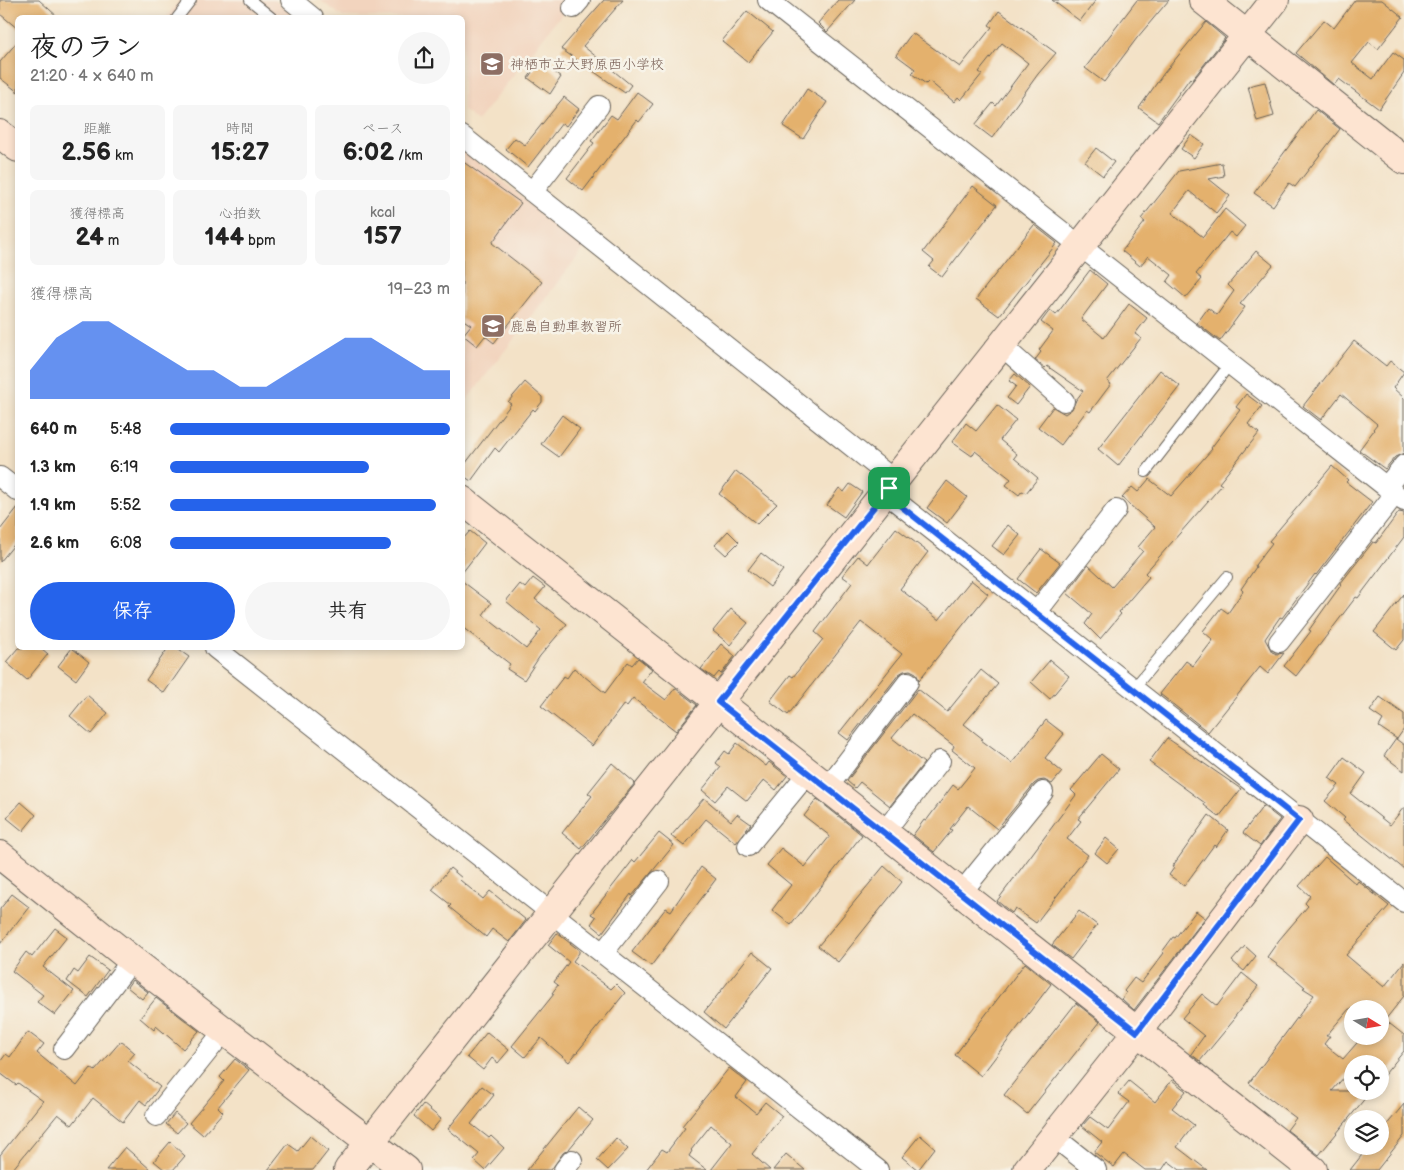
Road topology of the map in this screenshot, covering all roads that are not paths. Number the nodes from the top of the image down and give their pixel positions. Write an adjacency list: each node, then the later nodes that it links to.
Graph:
1 (191, 0): 7 (lane)
2 (250, 0): 8 (lane)
3 (291, 0): 9 (street)
4 (768, 0): 17 (street)
5 (1202, 0): 10 (street)
6 (1275, 0): 10 (street)
7 (179, 15)
8 (268, 15)
9 (309, 15)
10 (1246, 36): 15 (street); 17 (street)
11 (599, 106): 16 (street)
12 (0, 134): 14 (street)
13 (465, 138): 16 (street)
14 (15, 146)
15 (1404, 160)
16 (532, 192): 24 (street)
17 (1080, 246): 18 (street); 19 (street)
18 (1001, 346): 20 (street); 24 (street)
19 (1230, 364): 22 (lane); 26 (street)
20 (1064, 401)
21 (1404, 465): 26 (street)
22 (1146, 472)
23 (0, 477): 25 (street)
24 (889, 488): 30 (street); 35 (street)
25 (15, 489)
26 (1395, 494): 31 (street)
27 (465, 502): 35 (street)
28 (1116, 510): 30 (street)
29 (1226, 577): 34 (lane)
30 (1036, 613): 34 (street)
31 (1279, 642)
32 (219, 650): 46 (street)
33 (908, 682): 37 (street)
34 (1133, 689): 39 (street)
35 (718, 702): 37 (street); 46 (street)
36 (940, 761): 40 (street)
37 (817, 780): 40 (street); 41 (street)
38 (1042, 792): 44 (street)
39 (1299, 820): 45 (street); 50 (street)
40 (884, 832): 44 (street)
41 (748, 846)
42 (0, 854): 48 (street)
43 (659, 881): 47 (street)
44 (961, 893): 50 (street)
45 (1404, 902)
46 (553, 914): 47 (street); 54 (street)
47 (603, 953): 57 (street)
48 (132, 960): 49 (street); 51 (street)
49 (224, 1031): 52 (street); 54 (street)
50 (1137, 1032): 53 (street); 60 (street)
51 (64, 1049)
52 (156, 1116)
53 (1053, 1136): 58 (street); 59 (street)
54 (370, 1142): 55 (street); 56 (street)
55 (348, 1170)
56 (406, 1170)
57 (878, 1170)
58 (1026, 1170)
59 (1096, 1170)
60 (1313, 1170)

